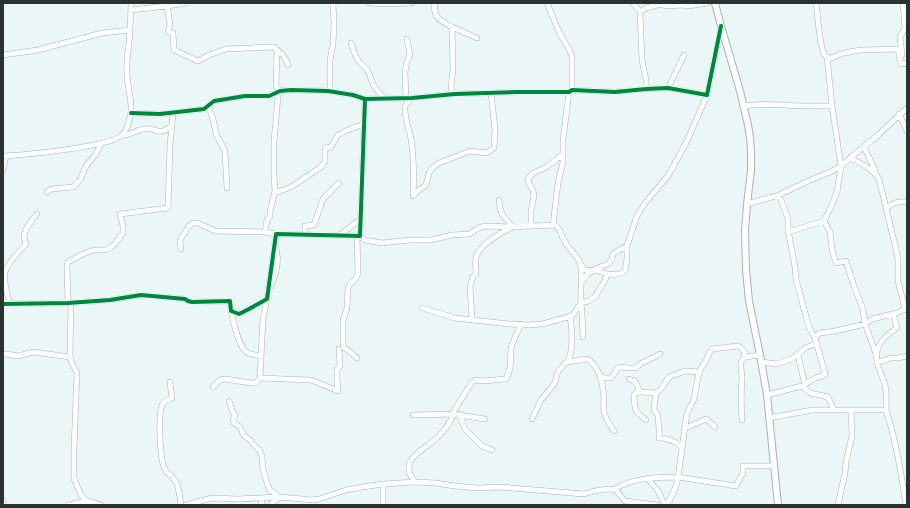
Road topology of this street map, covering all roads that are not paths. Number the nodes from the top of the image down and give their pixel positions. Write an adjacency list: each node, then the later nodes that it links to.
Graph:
1 (131, 3): 14 (street)
2 (186, 3): 13 (street)
3 (334, 3): 31 (street)
4 (369, 3): 5 (street)
5 (412, 3)
6 (435, 3): 17 (street)
7 (547, 3): 32 (street)
8 (633, 3): 15 (street)
9 (708, 3): 15 (street)
10 (715, 3): 16 (street)
11 (816, 3): 25 (street)
12 (903, 3): 26 (street)
13 (167, 6): 14 (street); 22 (street)
14 (131, 10): 18 (street)
15 (640, 12): 29 (street)
16 (721, 26): 35 (street); 40 (street)
17 (452, 27): 19 (street); 34 (street)
18 (130, 30): 24 (street); 44 (street)
19 (476, 38)
20 (407, 39): 39 (street)
21 (351, 43): 38 (street)
22 (277, 50): 27 (street); 30 (street)
23 (684, 54): 28 (street)
24 (3, 55)
25 (827, 57): 26 (street); 41 (street)
26 (906, 63)
27 (288, 65)
28 (668, 88): 29 (street); 35 (street)
29 (646, 89): 32 (street)
30 (280, 91): 31 (street); 42 (street); 62 (street)
31 (330, 91): 37 (street)
32 (571, 91): 33 (street); 53 (street)
33 (491, 93): 34 (street); 36 (street)
34 (453, 94): 36 (street)
35 (707, 95): 80 (street)
36 (412, 98): 39 (street)
37 (365, 99): 38 (street); 47 (street)
38 (385, 99): 39 (street)
39 (406, 99)
40 (744, 106): 41 (street); 66 (street)
41 (832, 106): 56 (street)
42 (208, 107): 45 (street); 60 (street)
43 (907, 108): 46 (street)
44 (131, 113): 45 (street); 50 (street)
45 (173, 113): 48 (street)
46 (899, 114): 49 (street); 52 (street)
47 (364, 124): 62 (street); 69 (street)
48 (172, 126): 50 (street); 87 (street)
49 (907, 131)
50 (122, 135): 51 (street)
51 (100, 144): 54 (street); 61 (street)
52 (864, 147): 55 (street); 58 (street)
53 (563, 154): 71 (street); 72 (street)
54 (4, 156): 57 (street)
55 (850, 158): 56 (street); 58 (street)
56 (841, 166): 63 (street); 70 (street)
57 (3, 170)
58 (876, 175): 67 (street)
59 (339, 183): 77 (street)
60 (227, 188)
61 (47, 192)
62 (274, 193): 74 (street)
63 (779, 195): 66 (street); 75 (street)
64 (499, 200): 73 (street)
65 (907, 202): 67 (street)
66 (747, 204): 107 (street)
67 (886, 209): 92 (street)
68 (36, 214): 90 (street)
69 (361, 219): 78 (street); 79 (street)
70 (824, 221): 75 (street); 99 (street)
71 (553, 225): 72 (street); 82 (street)
72 (531, 226): 73 (street)
73 (512, 227): 79 (street); 97 (street)
74 (265, 232): 76 (street); 81 (street)
75 (788, 232): 102 (street)
76 (276, 234): 77 (street); 86 (street)
77 (305, 235): 78 (street)
78 (338, 236): 79 (street)
79 (358, 236): 113 (street)
80 (626, 246): 83 (street); 84 (street)
81 (181, 249)
82 (581, 265): 83 (street); 85 (street)
83 (592, 271): 84 (street); 85 (street)
84 (607, 274): 88 (street)
85 (581, 283): 88 (street)
86 (267, 299): 93 (street); 110 (street)
87 (70, 303): 90 (street); 93 (street); 109 (street)
88 (581, 303): 94 (street); 101 (street)
89 (3, 304): 90 (street)
90 (10, 304)
91 (422, 308): 97 (street)
92 (906, 309): 95 (street)
93 (231, 311): 110 (street)
94 (576, 311): 96 (street); 100 (street)
95 (893, 314): 99 (street); 105 (street)
96 (570, 316): 98 (street); 100 (street)
97 (472, 320): 98 (street)
98 (521, 324): 131 (street)
99 (866, 324): 102 (street); 105 (street)
100 (572, 326): 114 (street)
101 (583, 336)
102 (815, 338): 108 (street); 122 (street)
103 (339, 349): 119 (street)
104 (660, 354): 118 (street)
105 (876, 354): 116 (street)
106 (3, 355): 109 (street)
107 (760, 355): 112 (street); 115 (street)
108 (798, 355): 115 (street); 122 (street)
109 (70, 356): 153 (street)
110 (261, 356): 119 (street)
111 (907, 356): 116 (street)
112 (745, 357): 117 (street); 137 (street)
113 (357, 358)
114 (567, 362): 118 (street); 135 (street)
115 (762, 362): 126 (street)
116 (877, 362): 130 (street)
117 (699, 372): 125 (street); 138 (street)
118 (600, 375): 140 (street)
119 (260, 378): 123 (street)
120 (629, 379): 124 (street)
121 (170, 382): 158 (street)
122 (804, 386): 126 (street); 128 (street)
123 (213, 387)
124 (639, 391): 125 (street); 136 (street)
125 (656, 392): 141 (street)
126 (767, 395): 133 (street)
127 (229, 402): 150 (street)
128 (834, 410): 129 (street); 133 (street)
129 (851, 410): 130 (street); 166 (street)
130 (886, 410): 148 (street)
131 (455, 414): 132 (street); 134 (street); 142 (street); 146 (street)
132 (413, 415)
133 (769, 418): 143 (street)
134 (485, 419)
135 (532, 419)
136 (646, 420)
137 (742, 420)
138 (685, 425): 139 (street); 141 (street)
139 (715, 427)
140 (614, 431)
141 (682, 447): 144 (street)
142 (492, 450)
143 (774, 466): 144 (street); 165 (street)
144 (678, 477): 145 (street); 164 (street)
145 (648, 479): 149 (street); 164 (street)
146 (415, 482): 147 (street); 149 (street)
147 (383, 484): 150 (street); 162 (street)
148 (905, 484): 167 (street)
149 (615, 489): 154 (street)
150 (280, 497): 151 (street); 161 (street)
151 (261, 498): 159 (street); 160 (street)
152 (3, 500): 155 (street)
153 (87, 501): 156 (street); 157 (street)
154 (624, 503): 163 (street)
155 (4, 505)
156 (68, 505)
157 (101, 505)
158 (181, 505)
159 (186, 505)
160 (262, 505)
161 (271, 505)
162 (383, 505)
163 (657, 505)
164 (665, 505)
165 (778, 505)
166 (838, 505)
167 (906, 505)

